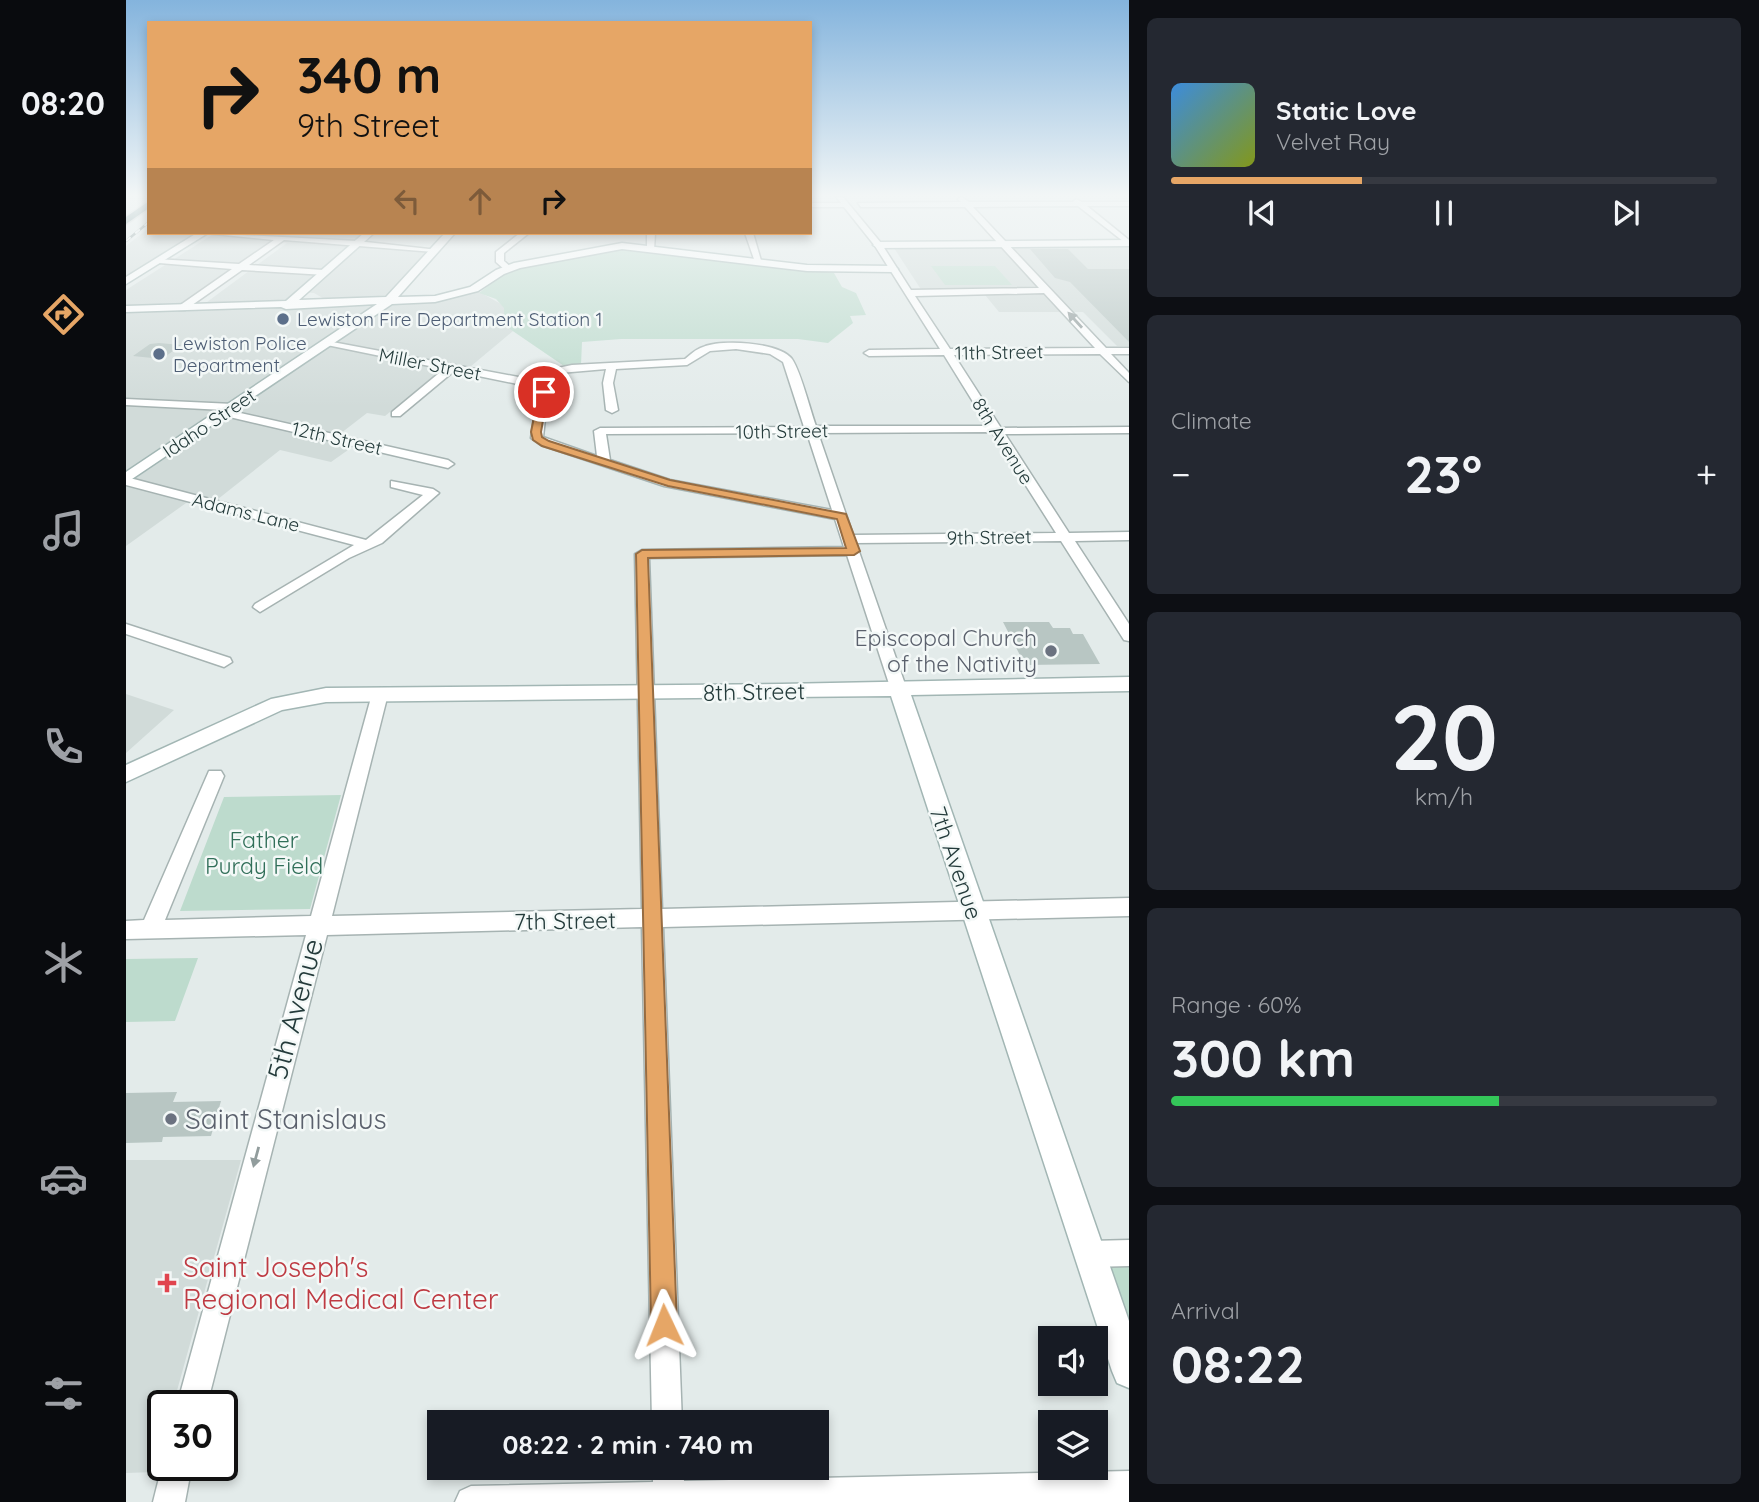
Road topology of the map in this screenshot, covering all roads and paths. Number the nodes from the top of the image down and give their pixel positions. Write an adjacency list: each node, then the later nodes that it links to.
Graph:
1 (149, 267): 12 (street)
2 (241, 267): 19 (street)
3 (242, 267): 11 (street)
4 (330, 267): 11 (street)
5 (419, 267): 16 (street, Idaho Street)
6 (513, 267): 9 (street)
7 (802, 267): 10 (street)
8 (1025, 267): 14 (street)
9 (508, 268): 16 (street)
10 (893, 269): 15 (street, 8th Avenue)
11 (323, 273): 13 (street)
12 (126, 281)
13 (304, 290): 17 (street); 18 (street)
14 (1046, 290): 15 (street); 23 (street, one-way to 14)
15 (908, 293): 25 (street, 8th Avenue)
16 (389, 301): 17 (street); 21 (street, Idaho Street)
17 (318, 304): 18 (street); 21 (street)
18 (286, 306): 19 (street)
19 (182, 308): 20 (street)
20 (126, 309)
21 (355, 325): 22 (street, Idaho Street)
22 (327, 344): 28 (street, Miller Street); 32 (street, Idaho Street)
23 (1103, 351): 24 (street, 11th Street); 25 (street, 11th Street); 29 (street)
24 (1129, 351)
25 (947, 353): 26 (street, 11th Street); 36 (street, 8th Avenue)
26 (869, 354)
27 (612, 365): 30 (street); 33 (street); 35 (street, 7th Avenue)
28 (452, 368): 30 (street, Miller Street); 34 (street)
29 (1129, 379)
30 (536, 384): 38 (street)
31 (126, 402): 32 (street, 12th Street)
32 (229, 410): 39 (street, 12th Street); 40 (street, Idaho Street)
33 (612, 410)
34 (396, 414)
35 (813, 430): 36 (street, 10th Street); 38 (street, 10th Street); 42 (street, 7th Avenue)
36 (997, 430): 37 (street, 10th Street); 43 (street, 8th Avenue)
37 (1129, 430)
38 (604, 463): 42 (street)
39 (449, 464)
40 (126, 480): 45 (street, Adams Lane)
41 (395, 484): 45 (street)
42 (842, 516): 46 (street, 7th Avenue)
43 (1064, 536): 44 (street, 9th Street); 46 (street, 9th Street); 49 (street, 8th Avenue)
44 (1129, 536)
45 (366, 544): 47 (street)
46 (852, 545): 52 (street, 7th Avenue); 53 (street, 9th Street)
47 (260, 607)
48 (126, 629): 50 (street)
49 (1129, 636)
50 (224, 662)
51 (1129, 684): 52 (street, 8th Street)
52 (898, 690): 53 (street, 8th Street); 58 (street, 7th Avenue)
53 (645, 693): 54 (street, 8th Street); 59 (street)
54 (380, 694): 55 (street, 8th Street); 60 (street, 5th Avenue)
55 (126, 774)
56 (215, 776): 61 (street)
57 (1129, 907): 58 (street, 7th Street)
58 (972, 911): 59 (street, 7th Street); 64 (street, 7th Avenue)
59 (652, 919): 60 (street, 7th Street); 67 (street)
60 (318, 925): 61 (street, 7th Street); 66 (street, 5th Avenue, one-way to 66)
61 (151, 929): 62 (street, 7th Street)
62 (126, 930)
63 (1129, 1253): 64 (street)
64 (1090, 1254): 65 (street, 7th Avenue)
65 (1129, 1371)
66 (196, 1390)
67 (667, 1410)
68 (174, 1481): 71 (street)
69 (1129, 1487): 70 (street)
70 (669, 1489): 72 (street)
71 (169, 1502)
72 (471, 1502)

